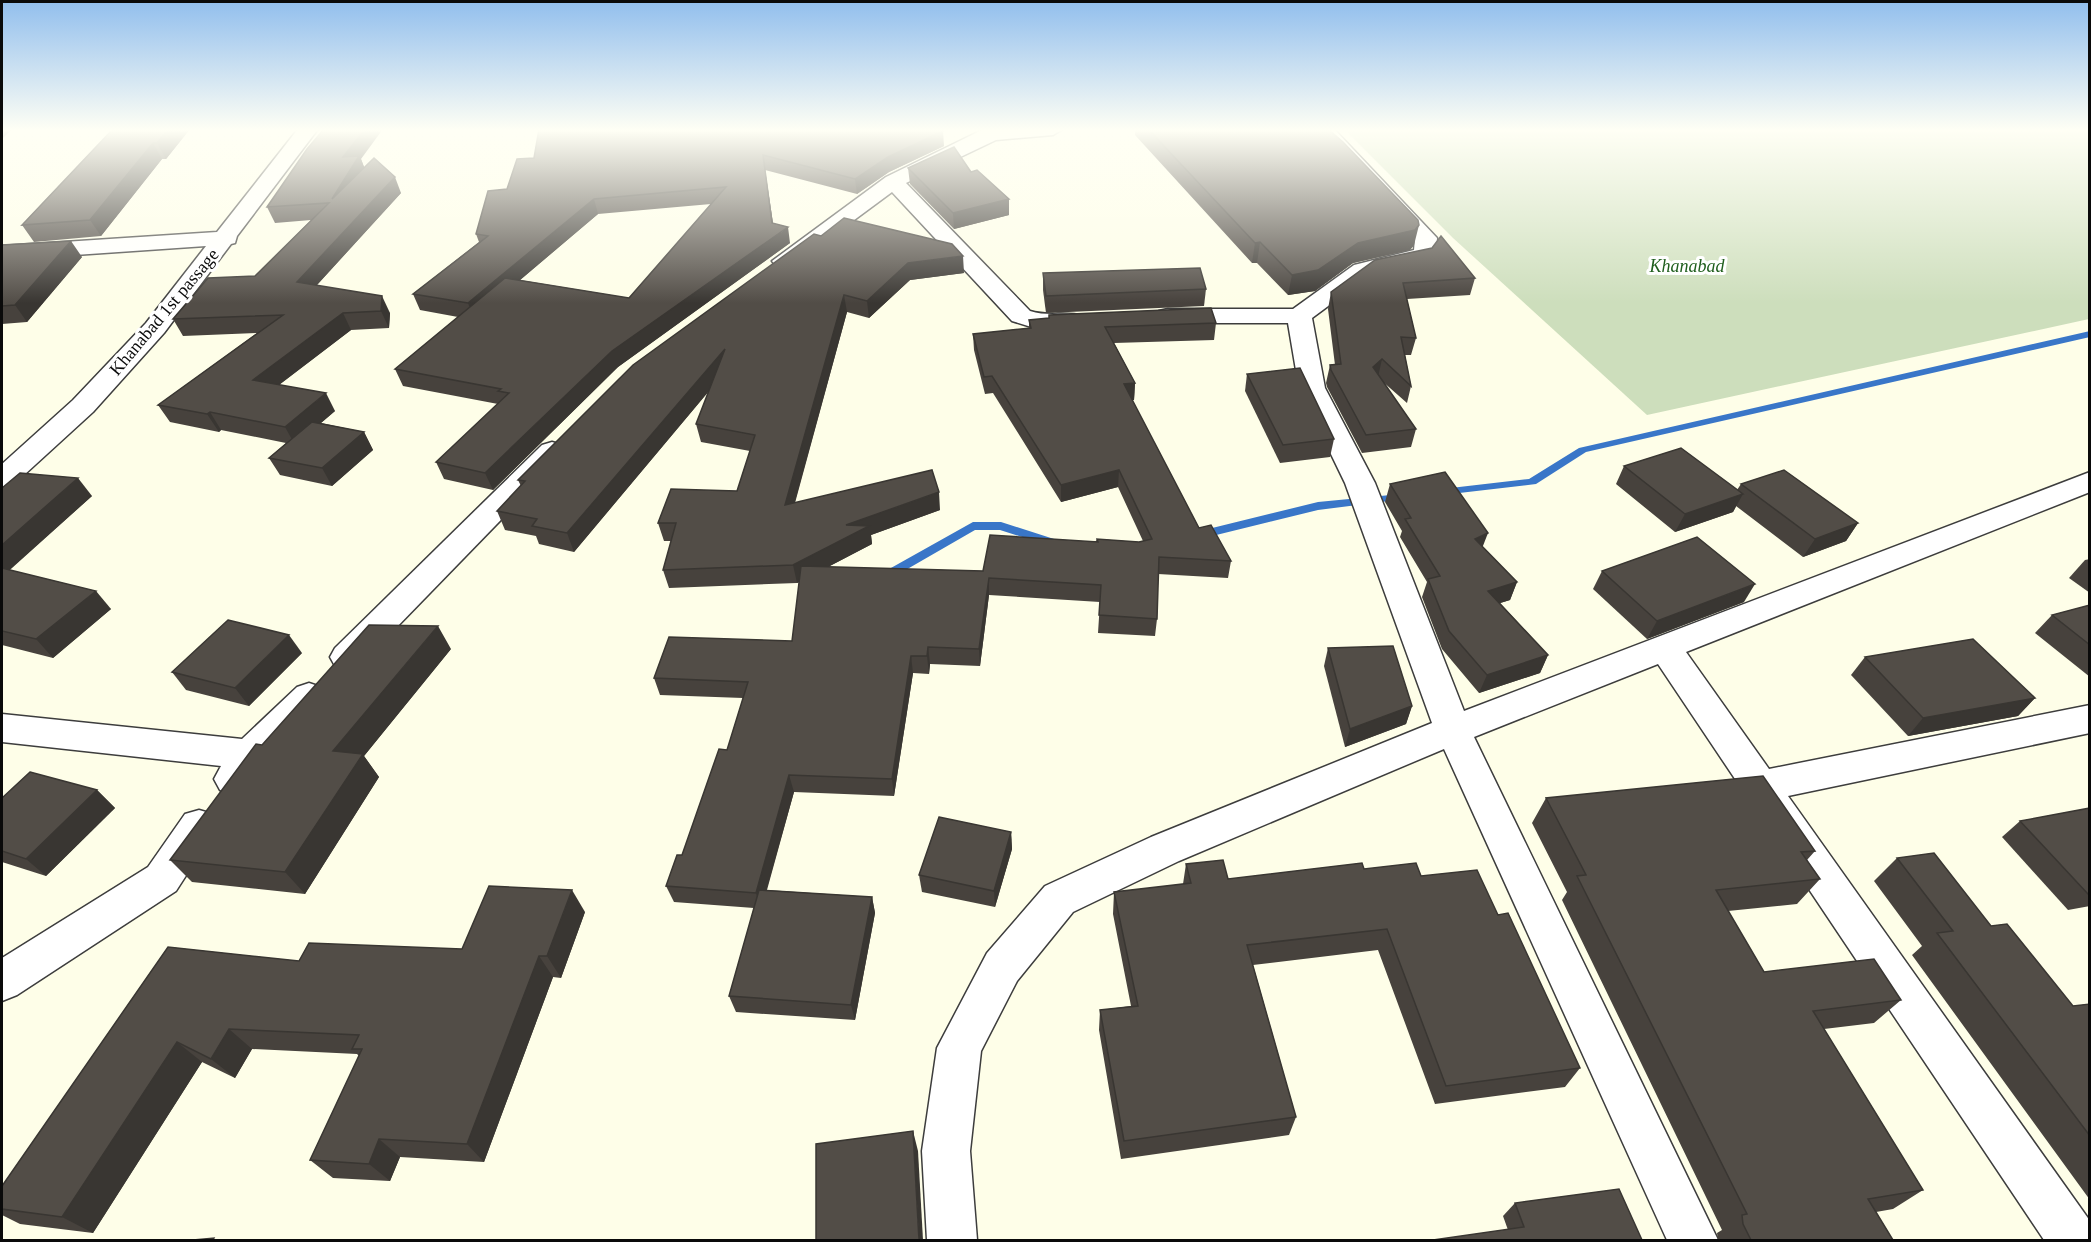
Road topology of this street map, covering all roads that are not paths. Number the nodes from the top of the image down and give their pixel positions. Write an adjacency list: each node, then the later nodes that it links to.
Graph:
1 (265, 187): 5 (street, Khanabad 1st passage)
2 (885, 187): 7 (street)
3 (899, 187): 10 (street)
4 (1378, 187): 8 (street)
5 (227, 238): 6 (street); 12 (street, Khanabad 1st passage)
6 (2, 253)
7 (761, 278)
8 (1299, 316): 9 (street); 17 (street)
9 (1145, 317)
10 (1099, 320)
11 (569, 434): 18 (street)
12 (2, 479)
13 (2090, 481): 14 (street)
14 (1665, 648): 17 (street); 19 (street)
15 (2090, 719): 19 (street)
16 (2, 728): 18 (street)
17 (1453, 730): 21 (street); 22 (street)
18 (250, 755): 20 (street)
19 (1760, 786): 23 (street)
20 (2, 981)
21 (952, 1240)
22 (1693, 1240)
23 (2073, 1240)

